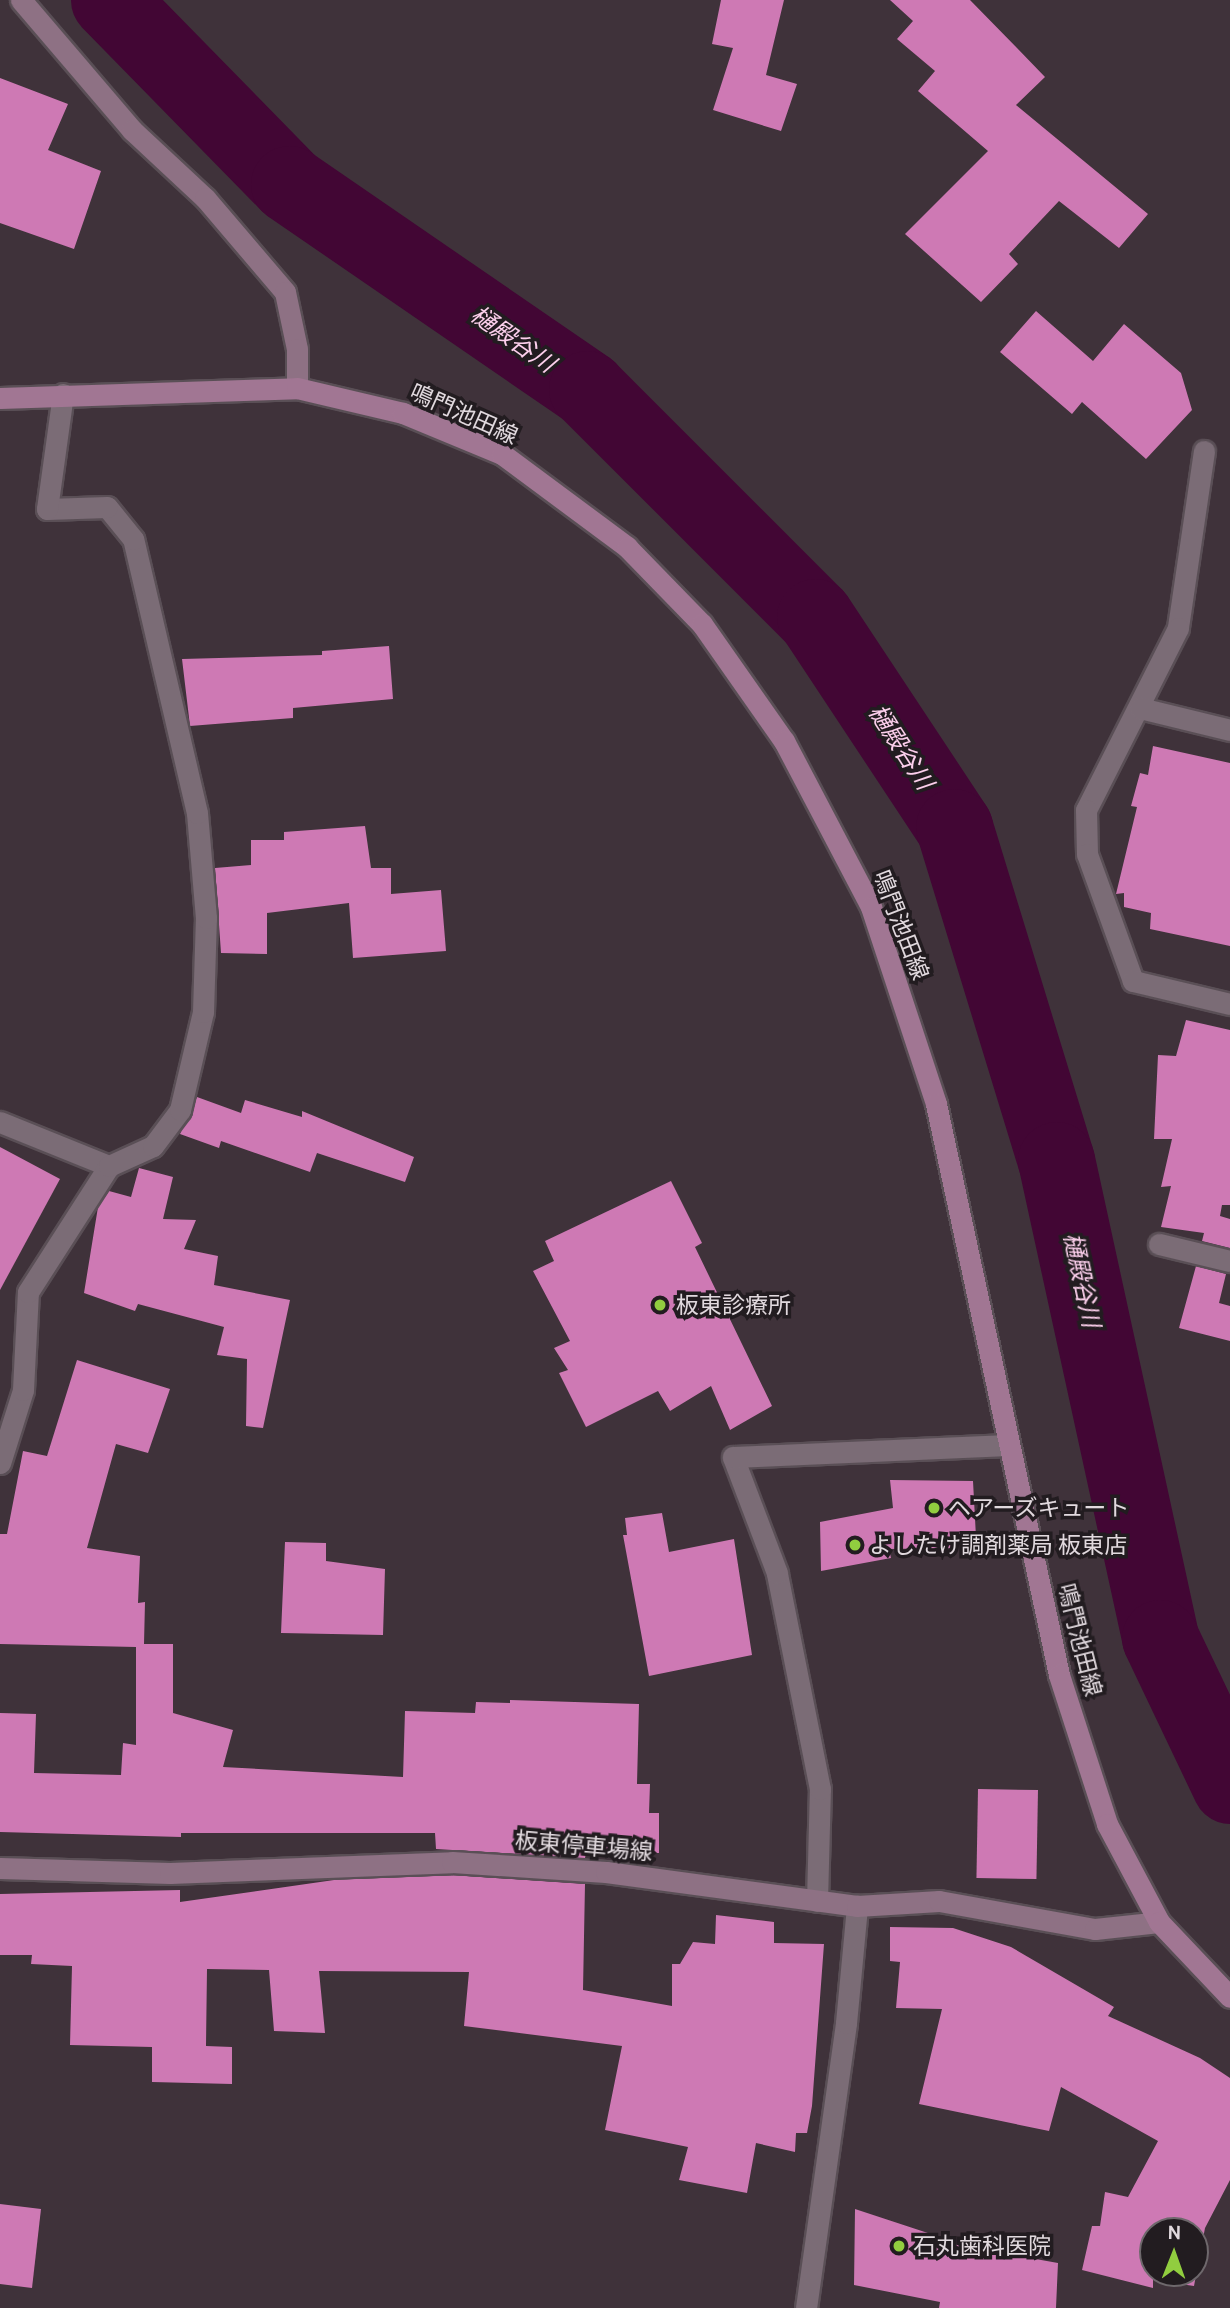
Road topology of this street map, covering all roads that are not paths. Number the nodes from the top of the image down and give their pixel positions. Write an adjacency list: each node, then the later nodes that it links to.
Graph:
1 (21, 0): 2 (main road)
2 (297, 388): 3 (main road, 鳴門池田線); 13 (main road, 鳴門池田線)
3 (63, 394): 4 (main road, 鳴門池田線); 10 (street)
4 (0, 398)
5 (1204, 451): 6 (street)
6 (1140, 708): 7 (street); 8 (street)
7 (1230, 730)
8 (1230, 1004)
9 (0, 1122): 10 (street)
10 (109, 1166): 14 (street)
11 (1159, 1244): 12 (street)
12 (1230, 1261)
13 (1009, 1445): 16 (street); 18 (main road, 鳴門池田線)
14 (0, 1463)
15 (0, 1868): 16 (main road, 板東停車場線)
16 (817, 1901): 17 (main road, 板東停車場線)
17 (857, 1906): 18 (main road, 板東停車場線); 20 (street)
18 (1159, 1922): 19 (main road, 鳴門池田線)
19 (1230, 1997)
20 (806, 2308)

